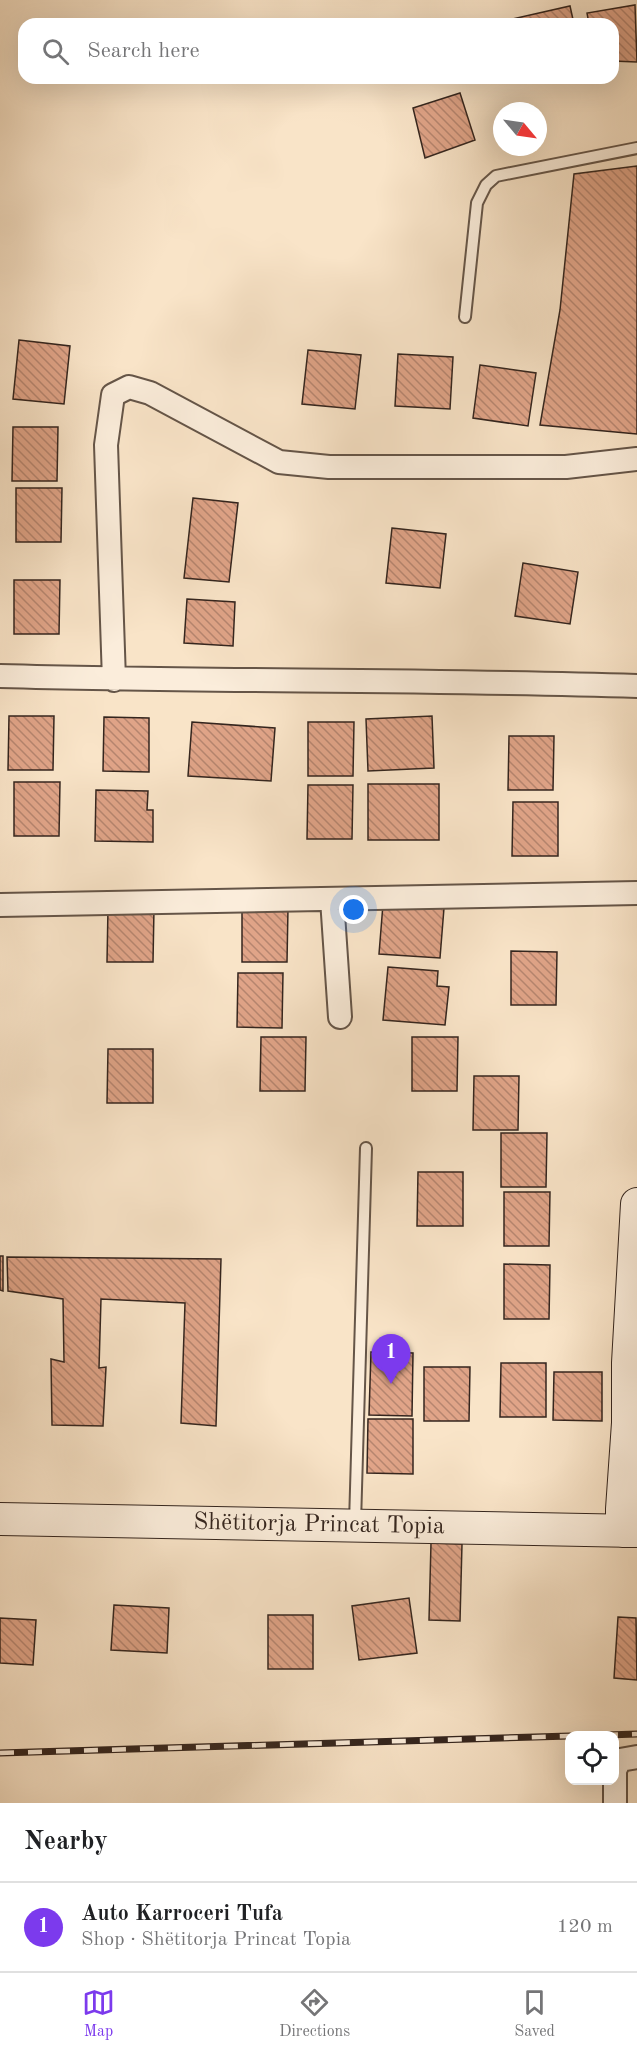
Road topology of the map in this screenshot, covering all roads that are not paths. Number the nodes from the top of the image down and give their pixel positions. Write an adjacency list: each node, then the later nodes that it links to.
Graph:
1 (637, 148): 2 (lane)
2 (465, 316)
3 (637, 459): 5 (street)
4 (0, 676): 5 (street)
5 (114, 680): 6 (street)
6 (637, 686)
7 (637, 893): 8 (street)
8 (332, 899): 9 (street); 10 (street)
9 (0, 905)
10 (340, 1017)
11 (366, 1148): 14 (lane)
12 (637, 1204): 15 (main road)
13 (0, 1519): 14 (main road, Shëtitorja Princat Topia)
14 (354, 1526): 15 (main road, Shëtitorja Princat Topia)
15 (630, 1531)
16 (637, 1757): 17 (street)
17 (615, 1803)

